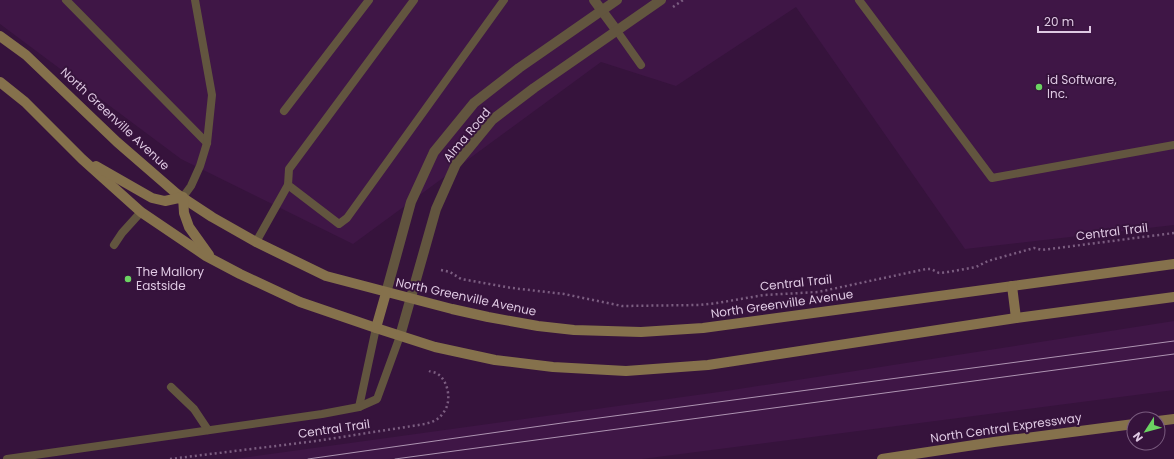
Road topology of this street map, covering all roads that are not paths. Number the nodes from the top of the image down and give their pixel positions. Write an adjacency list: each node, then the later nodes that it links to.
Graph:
1 (66, 0): 16 (lane)
2 (195, 0): 16 (lane)
3 (369, 0): 15 (lane)
4 (414, 0): 19 (lane)
5 (504, 0): 19 (lane)
6 (594, 0): 10 (street)
7 (617, 0): 10 (street, Alma Road)
8 (661, 0): 11 (street, Alma Road)
9 (859, 0): 17 (lane)
10 (602, 11): 11 (street); 27 (street, Alma Road)
11 (617, 31): 13 (lane); 29 (street, Alma Road)
12 (0, 36): 20 (main road, North Greenville Avenue)
13 (641, 65)
14 (0, 82): 18 (main road)
15 (284, 111)
16 (207, 143): 20 (lane)
17 (1174, 145)
18 (82, 159): 20 (main road); 21 (main road)
19 (288, 185): 22 (lane)
20 (183, 197): 22 (main road, North Greenville Avenue); 24 (main road)
21 (141, 212): 23 (lane); 24 (main road)
22 (256, 242): 27 (main road, North Greenville Avenue)
23 (114, 245)
24 (213, 260): 31 (main road)
25 (1174, 264): 26 (main road, North Greenville Avenue)
26 (1012, 286): 29 (main road, North Greenville Avenue); 30 (main road)
27 (386, 293): 29 (main road, North Greenville Avenue); 31 (main road, Alma Road)
28 (1174, 297): 30 (main road)
29 (411, 299): 32 (street, Alma Road)
30 (1016, 318): 32 (main road)
31 (376, 328): 32 (main road); 34 (lane)
32 (400, 336): 34 (lane)
33 (171, 387): 36 (lane)
34 (359, 407): 36 (lane)
35 (1126, 425): 38 (main road, North Central Expressway)
36 (208, 430): 37 (lane)
37 (7, 459)
38 (882, 459)

